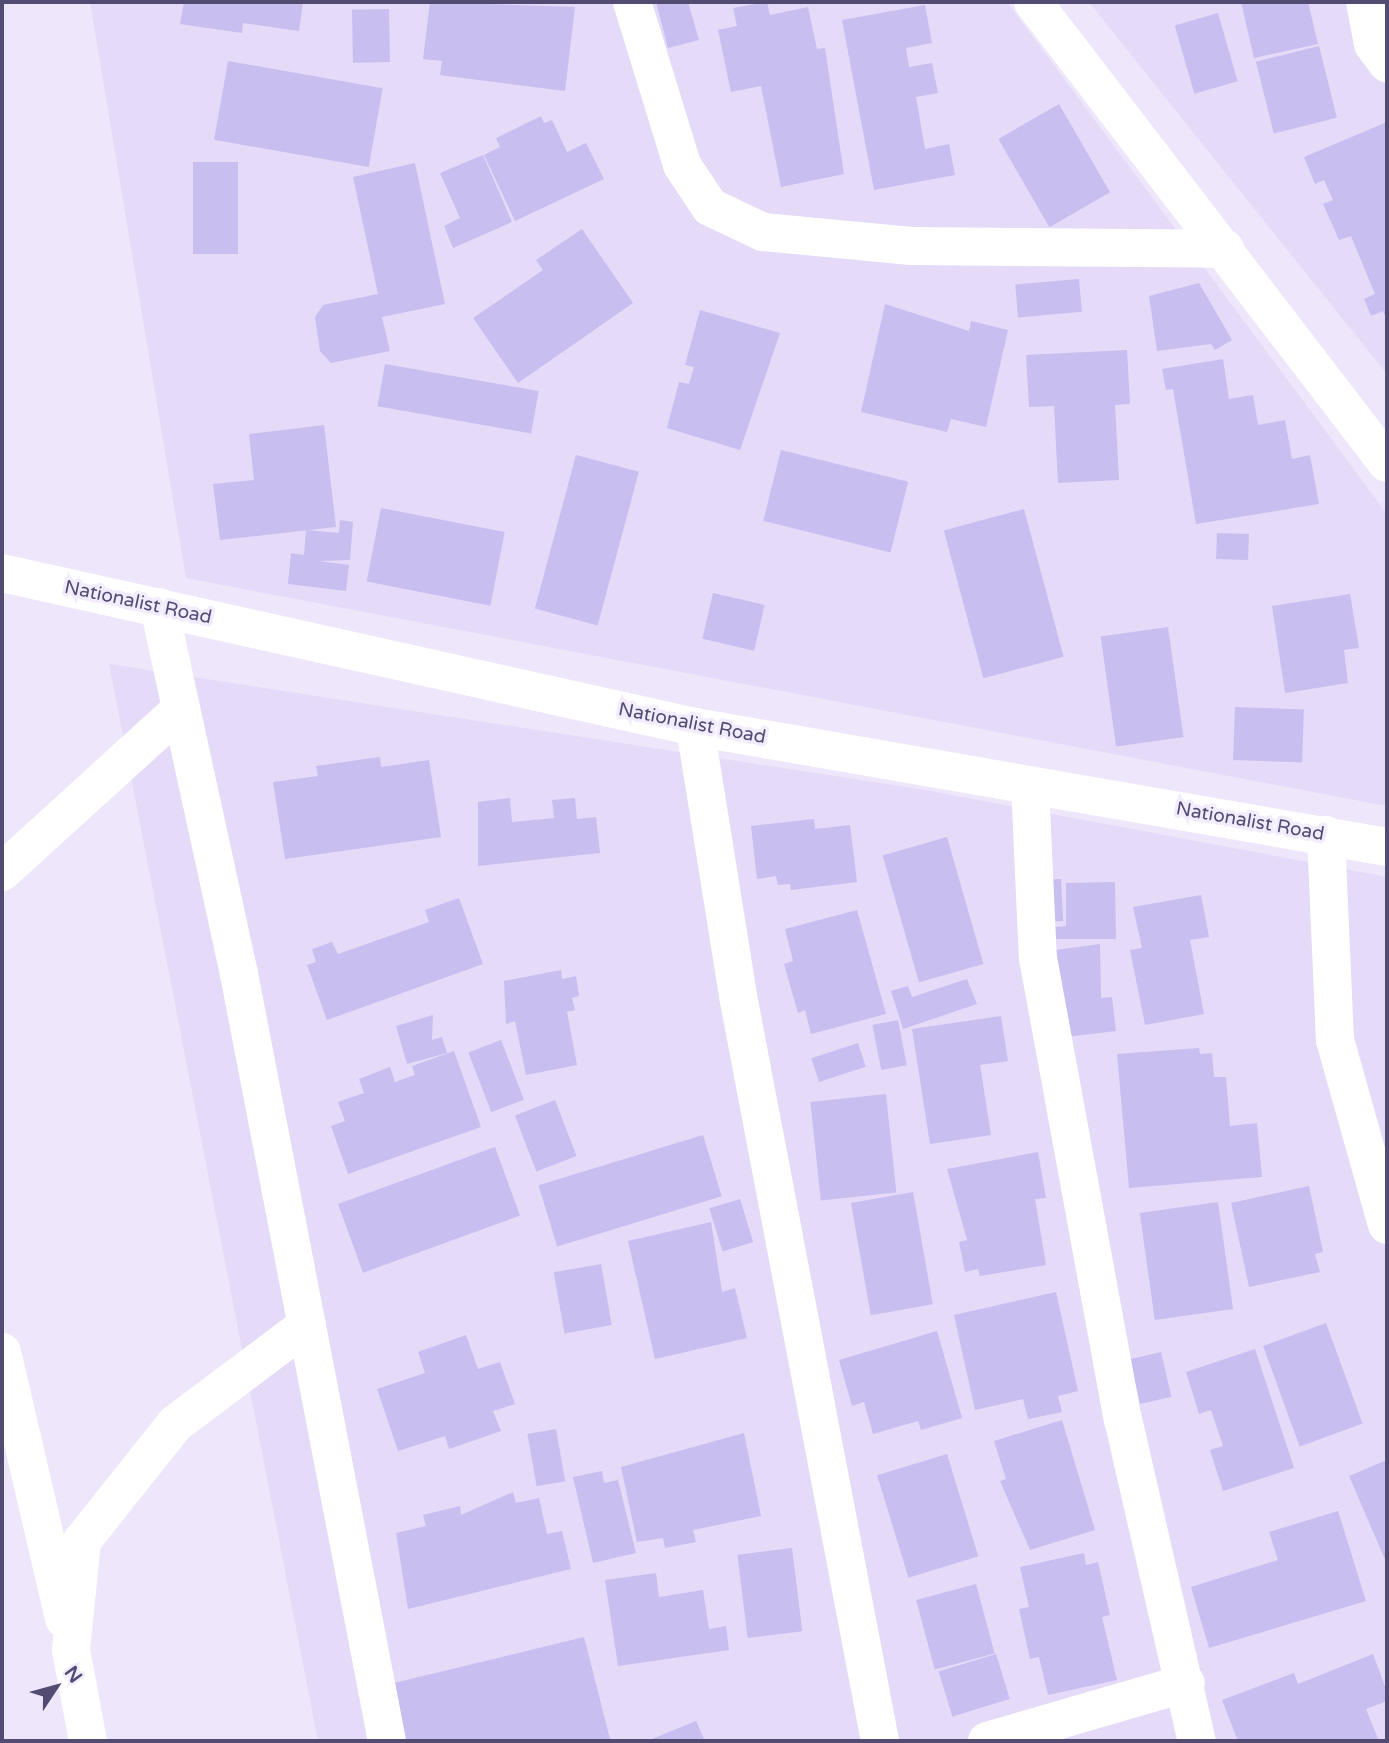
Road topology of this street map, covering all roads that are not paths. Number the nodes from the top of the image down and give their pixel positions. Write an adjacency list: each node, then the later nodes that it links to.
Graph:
1 (632, 2): 5 (street)
2 (1033, 2): 5 (street)
3 (1365, 2): 4 (street)
4 (1387, 63)
5 (1225, 249): 6 (street)
6 (1387, 463)
7 (2, 573): 8 (street, Nationalist Road)
8 (159, 607): 9 (street); 10 (street, Nationalist Road)
9 (181, 709): 14 (street); 16 (street)
10 (695, 727): 11 (street, Nationalist Road); 22 (street)
11 (1030, 785): 12 (street, Nationalist Road); 19 (street)
12 (1326, 835): 13 (street, Nationalist Road); 15 (street)
13 (1387, 847)
14 (2, 872)
15 (1387, 1225)
16 (307, 1325): 18 (street); 21 (street)
17 (2, 1352): 18 (street)
18 (71, 1650): 20 (street)
19 (1186, 1683): 23 (street); 24 (street)
20 (88, 1741)
21 (387, 1741)
22 (880, 1741)
23 (987, 1741)
24 (1197, 1741)

